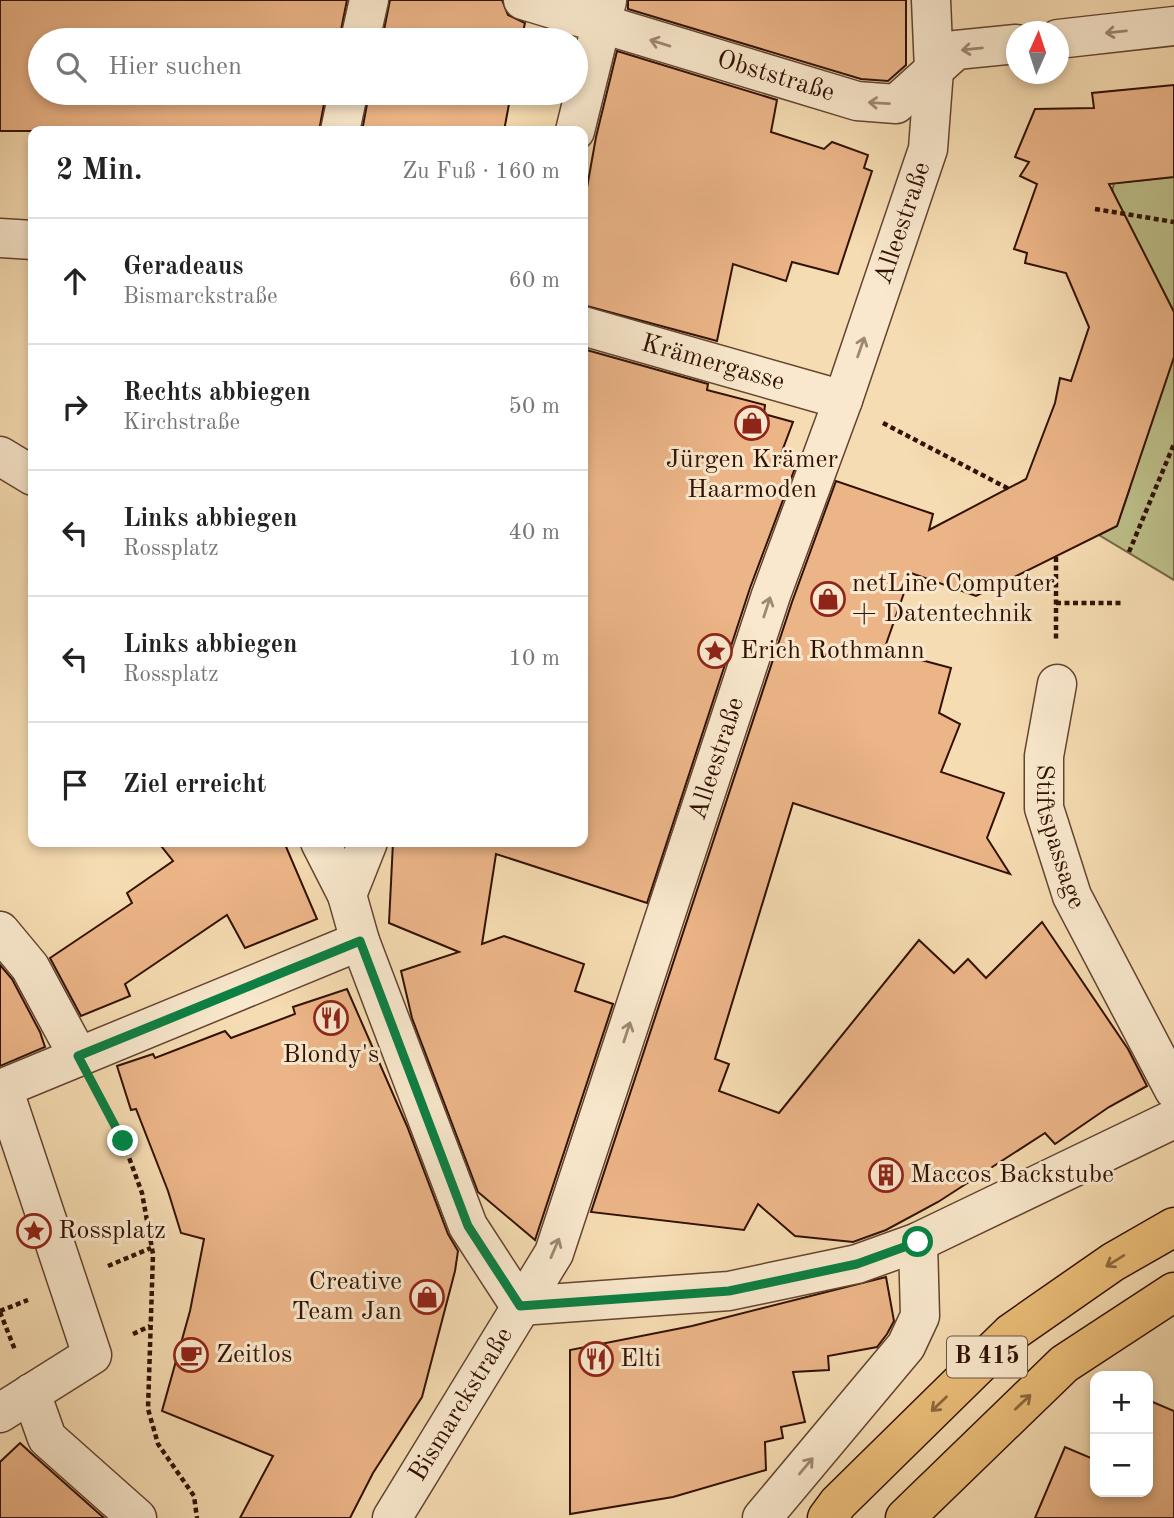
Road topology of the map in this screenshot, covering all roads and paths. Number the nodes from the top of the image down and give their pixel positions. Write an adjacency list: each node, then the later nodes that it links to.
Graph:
1 (369, 0): 6 (street)
2 (523, 0): 4 (street, Obststraße)
3 (931, 0): 9 (street, Alleestraße)
4 (605, 13): 9 (street, Obststraße, one-way to 4); 10 (street)
5 (1174, 26): 7 (street, one-way to 7)
6 (363, 28)
7 (1069, 38)
8 (1006, 45): 9 (street, Obststraße, one-way to 9)
9 (934, 70): 20 (street, Alleestraße, one-way to 9)
10 (588, 80)
11 (345, 105): 13 (street)
12 (582, 105): 14 (street)
13 (341, 126)
14 (576, 126)
15 (1095, 209): 16 (path)
16 (1174, 222)
17 (0, 238): 18 (street)
18 (28, 240)
19 (588, 327): 20 (street, Krämergasse)
20 (843, 400): 24 (path); 41 (street, Alleestraße, one-way to 20)
21 (1174, 444): 25 (path)
22 (0, 456): 23 (street)
23 (28, 473)
24 (1009, 489)
25 (1129, 552)
26 (1056, 557): 27 (path)
27 (1056, 603): 28 (path); 29 (path)
28 (1122, 603)
29 (1057, 684): 36 (street, Stiftspassage)
30 (323, 847): 32 (street)
31 (366, 847): 32 (street)
32 (347, 895): 34 (street)
33 (0, 931): 35 (street)
34 (360, 941): 35 (street); 41 (street)
35 (78, 1056): 42 (street); 45 (path)
36 (1174, 1090)
37 (1174, 1119): 39 (street, Bismarckstraße)
38 (1174, 1227): 47 (main road, B 415, one-way to 47)
39 (918, 1242): 41 (street, Bismarckstraße); 46 (street, one-way to 39)
40 (1174, 1292): 48 (main road, B 415, one-way to 40)
41 (520, 1306): 43 (street, Bismarckstraße)
42 (16, 1403): 44 (street)
43 (405, 1515)
44 (137, 1518)
45 (197, 1518)
46 (762, 1518)
47 (827, 1518)
48 (905, 1518)

